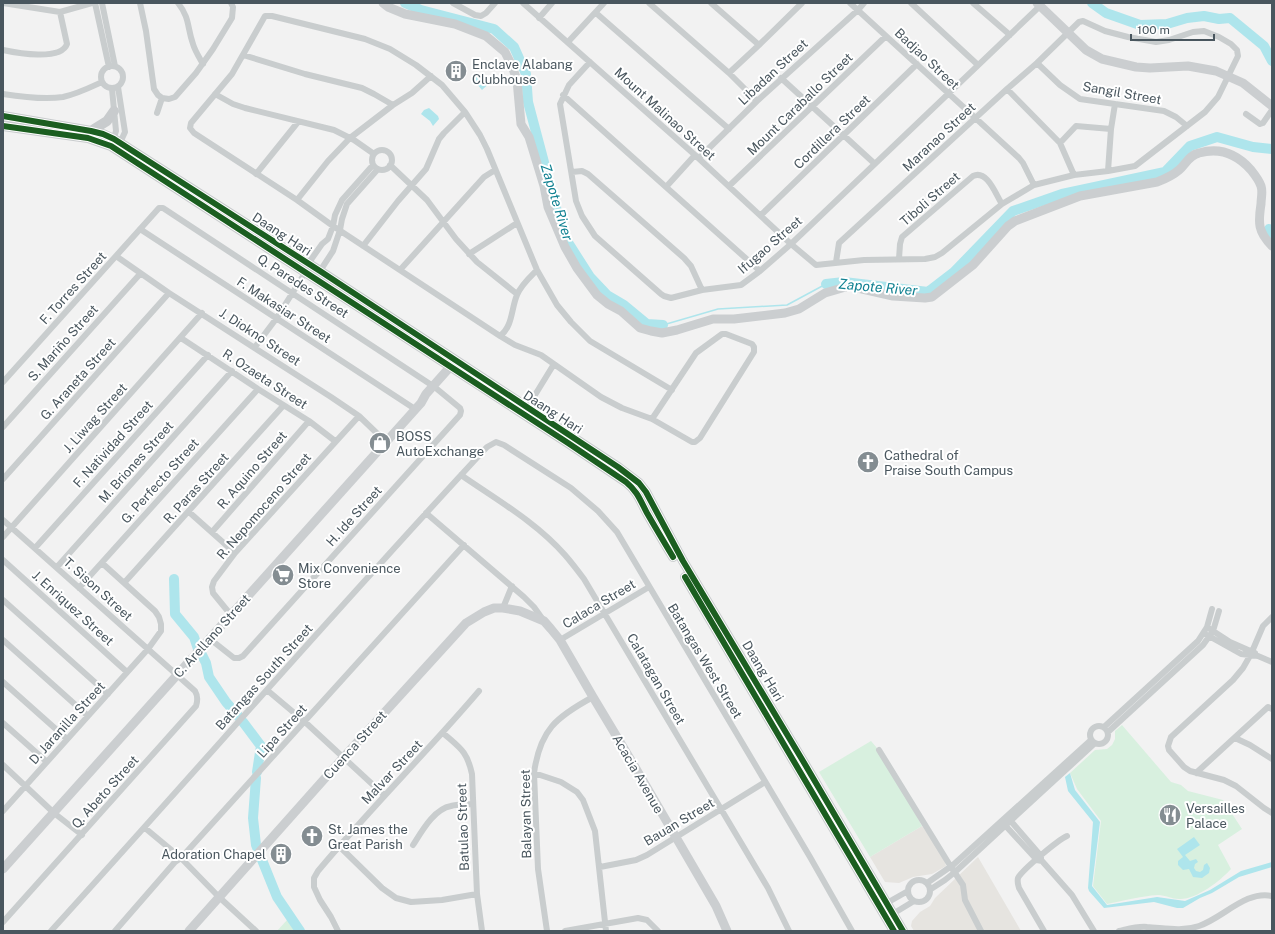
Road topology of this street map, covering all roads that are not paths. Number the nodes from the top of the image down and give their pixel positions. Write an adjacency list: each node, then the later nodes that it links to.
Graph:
1 (3, 3): 24 (street)
2 (92, 3): 22 (street)
3 (95, 3): 39 (street)
4 (102, 3): 39 (street)
5 (140, 3): 52 (street)
6 (178, 3): 36 (street)
7 (231, 3): 36 (street)
8 (383, 3): 100 (street)
9 (453, 3): 10 (street)
10 (495, 3)
11 (523, 3): 26 (street, Mount Malinao Street)
12 (552, 3): 26 (street)
13 (604, 3): 25 (street)
14 (649, 3): 40 (street)
15 (711, 3): 31 (street)
16 (802, 3): 31 (street)
17 (850, 3): 23 (street, Badjao Street)
18 (864, 3): 23 (street, Libadan Street)
19 (911, 3): 38 (street)
20 (973, 3): 28 (street)
21 (1039, 4): 27 (street); 28 (street, Ifugao Street)
22 (74, 5): 24 (street)
23 (858, 10): 29 (street, Badjao Street); 43 (street, Libadan Street)
24 (60, 12): 32 (street)
25 (596, 13): 30 (street); 68 (street)
26 (539, 18): 30 (street, Mount Malinao Street)
27 (1069, 34): 35 (street, Maranao Street); 42 (street); 42 (street, Maranao Street)
28 (1010, 35): 38 (street, Ifugao Street)
29 (886, 36): 37 (street, Badjao Street); 57 (street, Mount Caraballo Street)
30 (568, 42): 34 (street, Mount Malinao Street)
31 (759, 45): 40 (street)
32 (3, 50)
33 (243, 55): 41 (street); 50 (street); 55 (street)
34 (590, 62): 51 (street, Ifugao Street); 76 (street, Mount Malinao Street)
35 (1037, 63): 47 (street, Maranao Street); 54 (street, Sangil Street)
36 (203, 64): 52 (street)
37 (917, 64): 48 (street, Badjao Street); 71 (street, Cordillera Street)
38 (978, 65): 48 (street, Ifugao Street)
39 (112, 66): 44 (street); 45 (street)
40 (729, 73): 53 (street)
41 (431, 76): 55 (street); 60 (street)
42 (1229, 76): 56 (street); 67 (street, Mount Malinao Street)
43 (780, 78): 53 (street, Libadan Street); 57 (street)
44 (102, 82): 46 (street); 49 (street)
45 (118, 87): 46 (street); 74 (street)
46 (112, 89): 59 (street)
47 (1007, 89): 64 (street, Maranao Street); 73 (street)
48 (948, 93): 64 (street, Badjao Street); 77 (street, Ifugao Street)
49 (3, 94)
50 (215, 94): 65 (street); 83 (street)
51 (564, 95): 82 (street, Ifugao Street); 88 (street)
52 (162, 98): 61 (street)
53 (757, 101): 68 (street, Libadan Street)
54 (1114, 104): 67 (street, Sangil Street); 69 (street)
55 (393, 105): 72 (street)
56 (1272, 106)
57 (812, 108): 71 (street); 87 (street, Mount Caraballo Street)
58 (1272, 110): 62 (street)
59 (114, 111): 70 (main road); 74 (street)
60 (465, 112): 80 (street); 85 (street)
61 (157, 113)
62 (1246, 114)
63 (3, 116): 70 (main road, Daang Hari)
64 (975, 119): 86 (street, Badjao Street); 104 (street, Maranao Street)
65 (298, 122): 72 (street); 83 (street)
66 (3, 126): 74 (main road, Daang Hari)
67 (1187, 126): 81 (street, Mount Malinao Street)
68 (728, 129): 76 (street, Libadan Street)
69 (1110, 129): 73 (street); 81 (street)
70 (91, 131): 74 (main road, Daang Hari)
71 (844, 136): 77 (street); 92 (street, Cordillera Street)
72 (350, 138): 75 (street); 89 (street)
73 (1060, 142): 84 (street)
74 (116, 145): 105 (main road, Daang Hari)
75 (374, 154): 78 (street); 79 (street)
76 (697, 157): 87 (street, Mount Malinao Street); 88 (street, Libadan Street)
77 (875, 164): 98 (street, Ifugao Street)
78 (390, 166): 79 (street); 85 (street)
79 (375, 167): 95 (street); 97 (street)
80 (495, 170): 93 (street); 94 (street)
81 (1108, 171): 84 (street, Mount Malinao Street)
82 (572, 172): 111 (street); 111 (street, Ifugao Street)
83 (256, 174): 89 (street)
84 (1074, 175): 86 (street, Mount Malinao Street)
85 (412, 185): 93 (street); 99 (street)
86 (1034, 185): 90 (street, Mount Malinao Street)
87 (730, 186): 92 (street, Mount Malinao Street)
88 (666, 187): 109 (street)
89 (297, 200): 95 (street)
90 (1002, 204): 103 (street, Mount Malinao Street); 103 (street, Tiboli Street)
91 (158, 208): 96 (street, F. Torres Street); 113 (street, Q. Paredes Street)
92 (761, 215): 98 (street, Mount Malinao Street)
93 (444, 222): 101 (street); 106 (street)
94 (517, 223): 101 (street); 107 (street)
95 (333, 226): 97 (street); 105 (street)
96 (140, 229): 102 (street, F. Torres Street); 116 (street, F. Makasiar Street)
97 (340, 230): 99 (street); 108 (street)
98 (791, 244): 104 (street, Mount Malinao Street); 109 (street, Ifugao Street)
99 (363, 246): 106 (street)
100 (1272, 246)
101 (469, 254): 114 (street)
102 (116, 256): 110 (street, J. Diokno Street); 124 (street, F. Torres Street)
103 (899, 259): 104 (street, Mount Malinao Street)
104 (836, 262)
105 (307, 269): 108 (main road, Daang Hari); 113 (street); 122 (main road, Daang Hari)
106 (400, 270): 117 (street)
107 (537, 270): 114 (street); 127 (street)
108 (320, 271): 130 (main road, Daang Hari)
109 (760, 271): 111 (street, Ifugao Street)
110 (140, 274): 112 (street, J. Diokno Street); 134 (street, S. Mariño Street)
111 (702, 290)
112 (169, 293): 115 (street, J. Diokno Street); 139 (street, G. Araneta Street)
113 (293, 293): 116 (street); 125 (street, Q. Paredes Street)
114 (517, 294): 117 (street)
115 (202, 313): 118 (street, J. Liwag Street); 119 (street, J. Diokno Street)
116 (276, 319): 119 (street); 129 (street, F. Makasiar Street)
117 (500, 336): 121 (street)
118 (181, 338): 120 (street, R. Ozaeta Street); 143 (street, J. Liwag Street)
119 (255, 347): 131 (street, J. Diokno Street)
120 (208, 355): 123 (street, R. Ozaeta Street); 147 (street, F. Natividad Street)
121 (554, 364): 130 (street); 132 (street)
122 (452, 368): 125 (street, C. Arellano Street); 220 (main road, Daang Hari)
123 (232, 371): 126 (street, R. Ozaeta Street); 151 (street, M. Briones Street)
124 (3, 382)
125 (435, 387): 129 (street, C. Arellano Street); 164 (street, H. Ide Street)
126 (258, 389): 128 (street, R. Ozaeta Street); 150 (street, G. Perfecto Street)
127 (672, 390): 132 (street); 132 (street)
128 (283, 406): 133 (street, R. Ozaeta Street); 140 (street, R. Paras Street)
129 (418, 406): 136 (street, C. Arellano Street)
130 (527, 408): 220 (main road, Daang Hari)
131 (359, 416): 135 (street, R. Nepomoceno Street); 136 (street, J. Diokno Street)
132 (652, 419)
133 (309, 421): 135 (street, R. Ozaeta Street); 144 (street, R. Aquino Street)
134 (3, 427)
135 (335, 441): 148 (street, R. Nepomoceno Street)
136 (386, 442): 160 (street, C. Arellano Street)
137 (496, 442): 138 (street, Batangas South Street); 154 (street, Batangas West Street)
138 (461, 475): 141 (street, Batangas South Street); 159 (street, Calatagan Street)
139 (3, 479)
140 (189, 512): 144 (street); 152 (street, R. Paras Street)
141 (426, 513): 146 (street); 173 (street, Batangas South Street)
142 (3, 520): 143 (street, T. Sison Street)
143 (12, 528): 145 (street, J. Liwag Street); 147 (street, T. Sison Street)
144 (212, 532): 148 (street)
145 (3, 538)
146 (464, 546): 153 (street); 179 (street, Lipa Street)
147 (35, 548): 151 (street, T. Sison Street)
148 (235, 553): 160 (street, R. Nepomoceno Street)
149 (3, 560): 170 (street, J. Enriquez Street)
150 (102, 563): 152 (street); 155 (street, G. Perfecto Street)
151 (57, 567): 155 (street, T. Sison Street)
152 (124, 583): 167 (street, D. Jaranilla Street)
153 (512, 586): 157 (street); 162 (street)
154 (649, 587): 159 (street, Calaca Street); 193 (street, Batangas West Street)
155 (79, 588): 167 (street, T. Sison Street)
156 (3, 600): 175 (street)
157 (503, 608): 162 (street, Cuenca Street); 187 (street, Cuenca Street)
158 (1215, 610): 163 (street)
159 (605, 612): 166 (street, Calaca Street); 197 (street, Calatagan Street)
160 (231, 615): 164 (street, C. Arellano Street)
161 (1272, 617): 168 (street)
162 (544, 621): 166 (street, Acacia Avenue)
163 (1208, 632): 168 (street); 181 (street)
164 (210, 639): 171 (street, C. Arellano Street)
165 (3, 640): 178 (street)
166 (560, 640): 176 (street, Acacia Avenue)
167 (148, 649): 170 (street, D. Jaranilla Street); 171 (street, T. Sison Street)
168 (1251, 654): 169 (street); 192 (street)
169 (1272, 662)
170 (128, 672): 175 (street, D. Jaranilla Street)
171 (178, 675): 199 (street, C. Arellano Street); 203 (street, Q. Abeto Street)
172 (3, 682): 184 (street)
173 (267, 690): 179 (street); 202 (street, Batangas South Street)
174 (480, 691): 182 (street, Malvar Street)
175 (108, 694): 178 (street, D. Jaranilla Street)
176 (593, 697): 191 (street, Balayan Street); 205 (street, Acacia Avenue)
177 (1272, 709): 183 (street)
178 (88, 716): 184 (street, D. Jaranilla Street)
179 (305, 722): 187 (street); 208 (street, Lipa Street)
180 (3, 723): 189 (street)
181 (1106, 730): 185 (street); 185 (street)
182 (443, 733): 195 (street, Malvar Street); 196 (street, Batulao Street)
183 (1234, 738): 188 (street); 192 (street)
184 (67, 739): 189 (street, D. Jaranilla Street)
185 (1093, 741): 201 (street)
186 (879, 750): 212 (street)
187 (343, 758): 195 (street); 218 (street, Cuenca Street)
188 (1272, 759)
189 (47, 762): 194 (street, D. Jaranilla Street)
190 (3, 765): 194 (street)
191 (534, 773): 210 (street); 230 (street, Balayan Street)
192 (1196, 773): 200 (street)
193 (765, 782): 197 (street, Bauan Street); 236 (street, Batangas West Street)
194 (26, 786): 198 (street, D. Jaranilla Street); 199 (street)
195 (384, 795): 207 (street, Malvar Street)
196 (473, 804): 206 (street); 216 (street, Batulao Street)
197 (721, 810): 205 (street, Bauan Street); 235 (street, Calatagan Street)
198 (3, 811)
199 (54, 812): 203 (street); 211 (street, C. Arellano Street)
200 (1272, 812)
201 (1006, 820): 209 (street); 212 (street)
202 (145, 828): 208 (street); 224 (street, Batangas South Street)
203 (82, 835): 222 (street, Q. Abeto Street)
204 (1067, 836): 209 (street)
205 (675, 837): 210 (street, Bauan Street); 234 (street, Acacia Avenue)
206 (413, 845)
207 (339, 846): 216 (street); 228 (street, Malvar Street)
208 (181, 858): 218 (street); 225 (street, Lipa Street)
209 (1040, 859): 240 (street); 241 (street)
210 (600, 867): 223 (street)
211 (3, 869)
212 (953, 869): 213 (street); 214 (street); 239 (street)
213 (927, 883): 214 (street); 215 (street)
214 (931, 889): 219 (street)
215 (908, 891): 219 (street); 220 (street)
216 (477, 894): 229 (street, Batulao Street)
217 (1272, 896): 242 (street)
218 (219, 897): 226 (street, Cuenca Street); 227 (street)
219 (914, 902): 221 (street)
220 (883, 905): 221 (main road, Daang Hari)
221 (889, 915): 237 (main road, Daang Hari); 238 (main road, Daang Hari)
222 (3, 922)
223 (604, 923): 231 (street); 232 (street); 233 (street)
224 (51, 931)
225 (115, 931)
226 (189, 931)
227 (256, 931)
228 (338, 931)
229 (482, 931)
230 (547, 931)
231 (565, 931)
232 (606, 931)
233 (658, 931)
234 (726, 931)
235 (789, 931)
236 (852, 931)
237 (894, 931)
238 (903, 931)
239 (981, 931)
240 (1044, 931)
241 (1094, 931)
242 (1119, 931)

